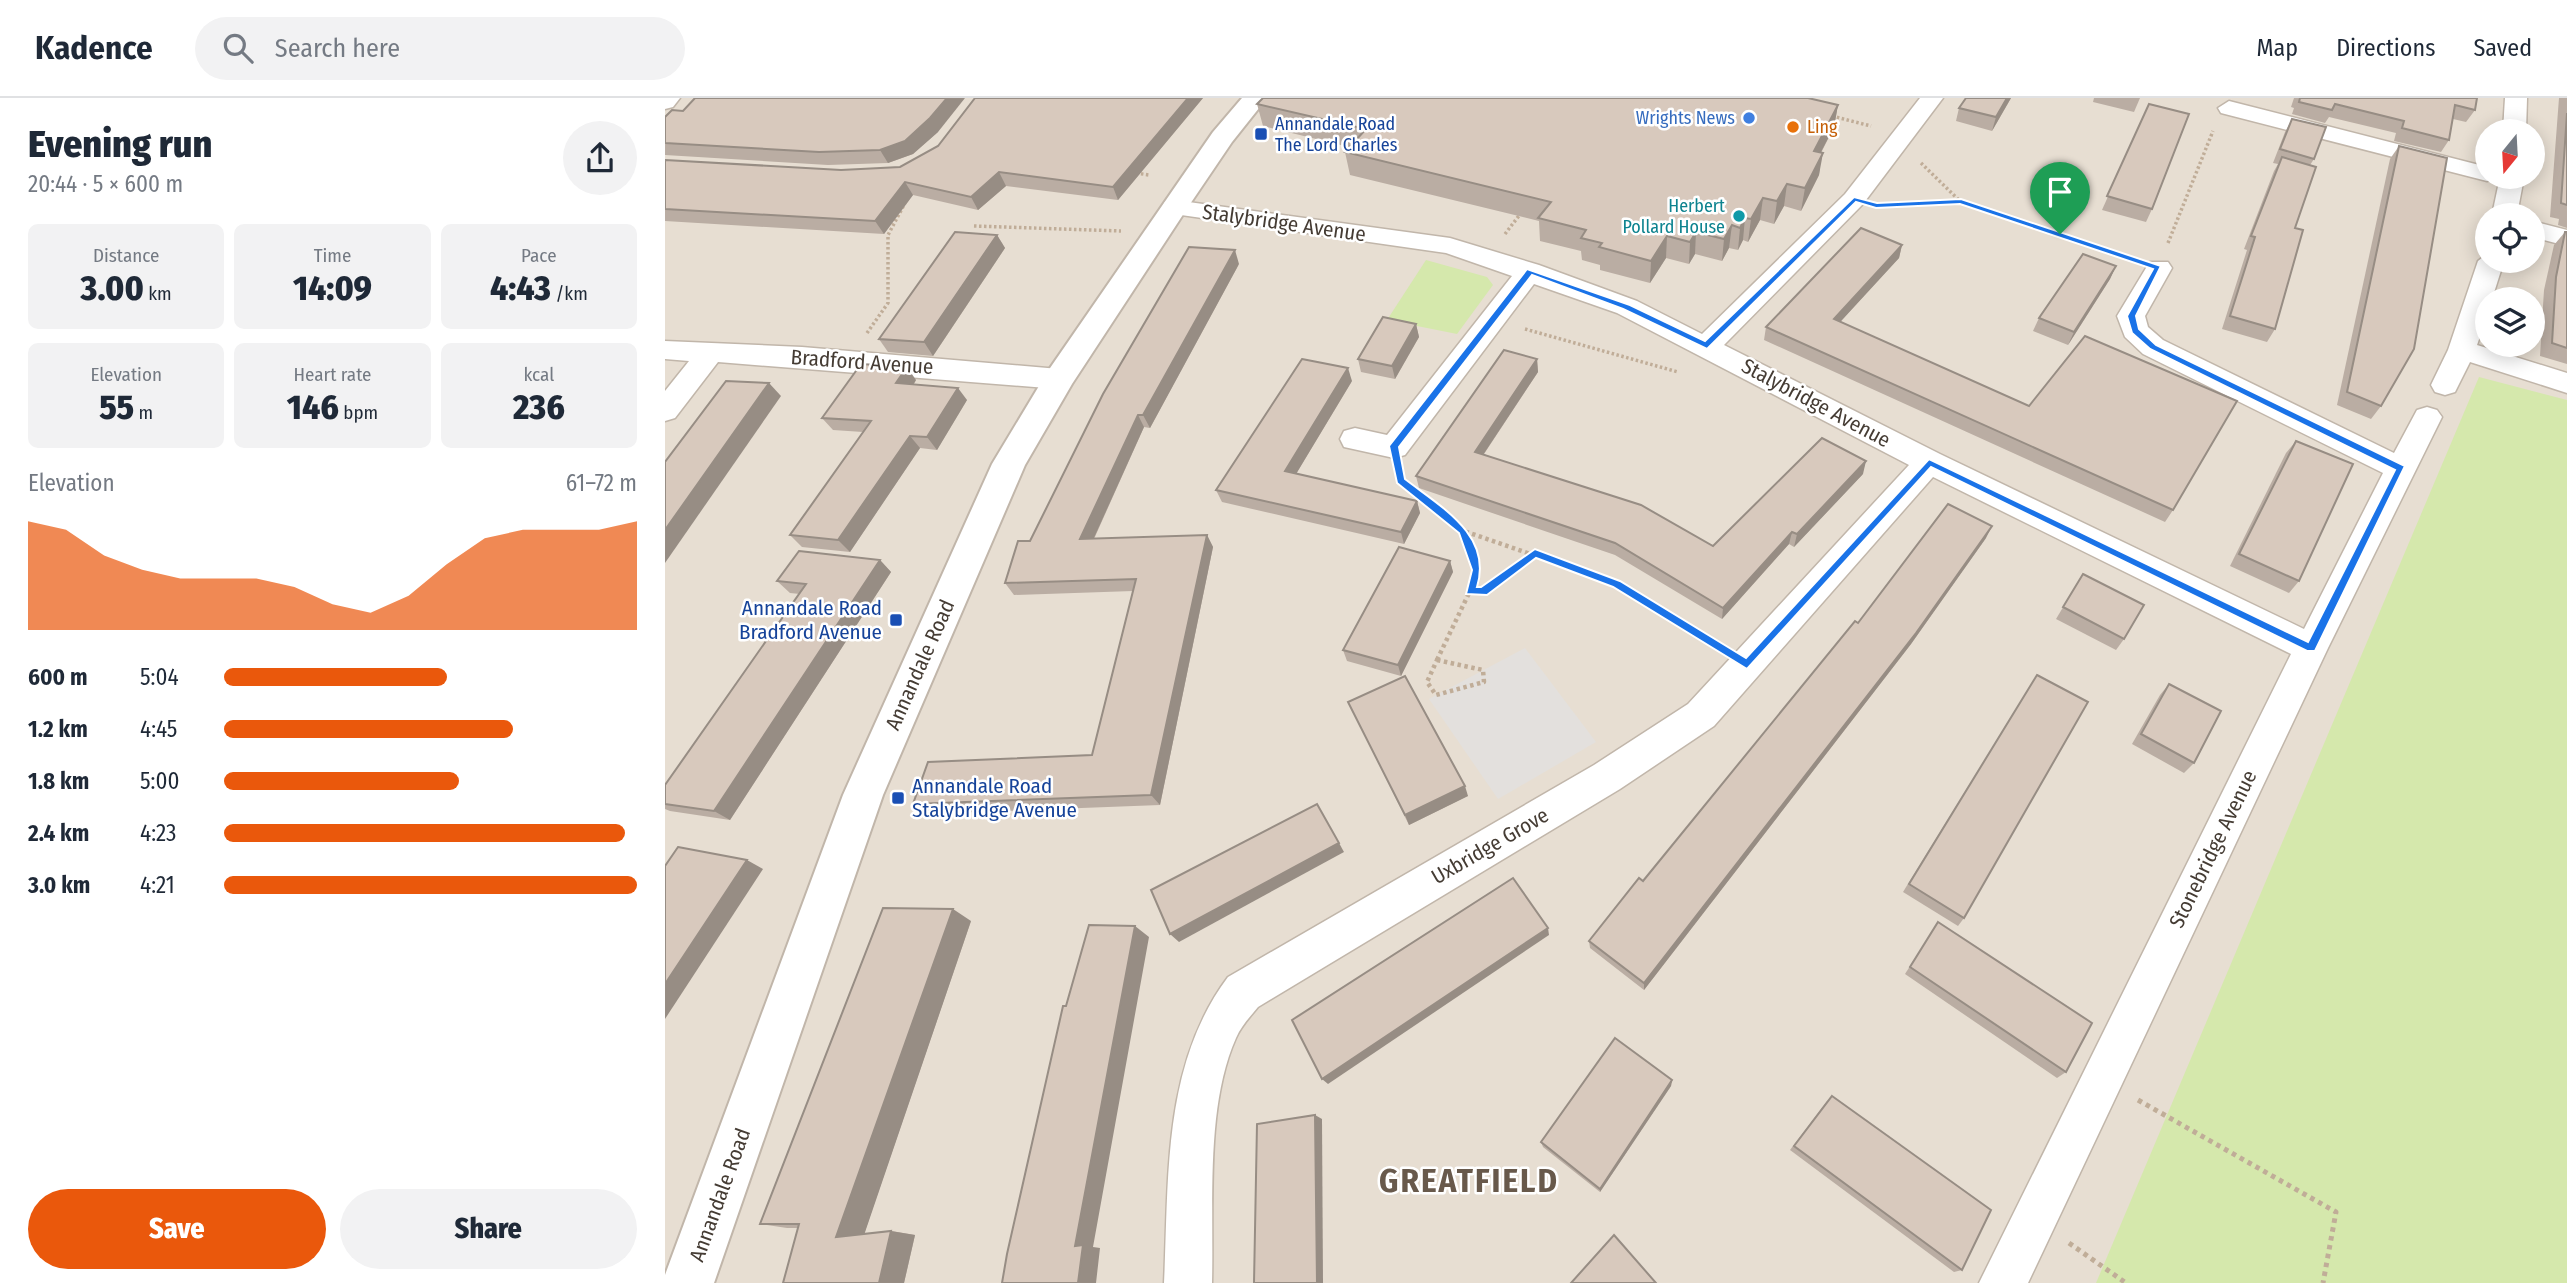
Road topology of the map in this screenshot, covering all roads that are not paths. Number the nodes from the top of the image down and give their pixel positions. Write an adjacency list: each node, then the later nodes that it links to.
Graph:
1 (669, 98): 5 (street)
2 (1255, 98): 10 (street, Annandale Road)
3 (1932, 98): 16 (street)
4 (2516, 98): 8 (street)
5 (665, 102)
6 (2224, 103): 7 (street); 9 (street)
7 (2205, 118)
8 (2515, 119)
9 (2475, 170)
10 (1165, 220): 14 (street, Stalybridge Avenue); 20 (street, Annandale Road)
11 (2545, 232): 12 (street)
12 (2567, 238)
13 (2158, 268): 25 (street)
14 (1530, 271): 16 (street, Stalybridge Avenue); 23 (street)
15 (2487, 273): 18 (street, Stonebridge Avenue)
16 (1707, 346): 24 (street, Stalybridge Avenue)
17 (665, 350): 19 (street, Bradford Avenue)
18 (2462, 350): 21 (street); 25 (street, Stonebridge Avenue)
19 (710, 353): 20 (street, Bradford Avenue); 22 (street)
20 (1059, 379): 27 (street, Annandale Road)
21 (2567, 383)
22 (665, 411)
23 (1355, 439)
24 (1929, 462): 26 (street, Stalybridge Avenue); 28 (street, Uxbridge Grove)
25 (2401, 469): 26 (street, Stonebridge Avenue)
26 (2311, 648): 29 (street, Stonebridge Avenue)
27 (688, 1283)
28 (1188, 1283)
29 (2003, 1283)

